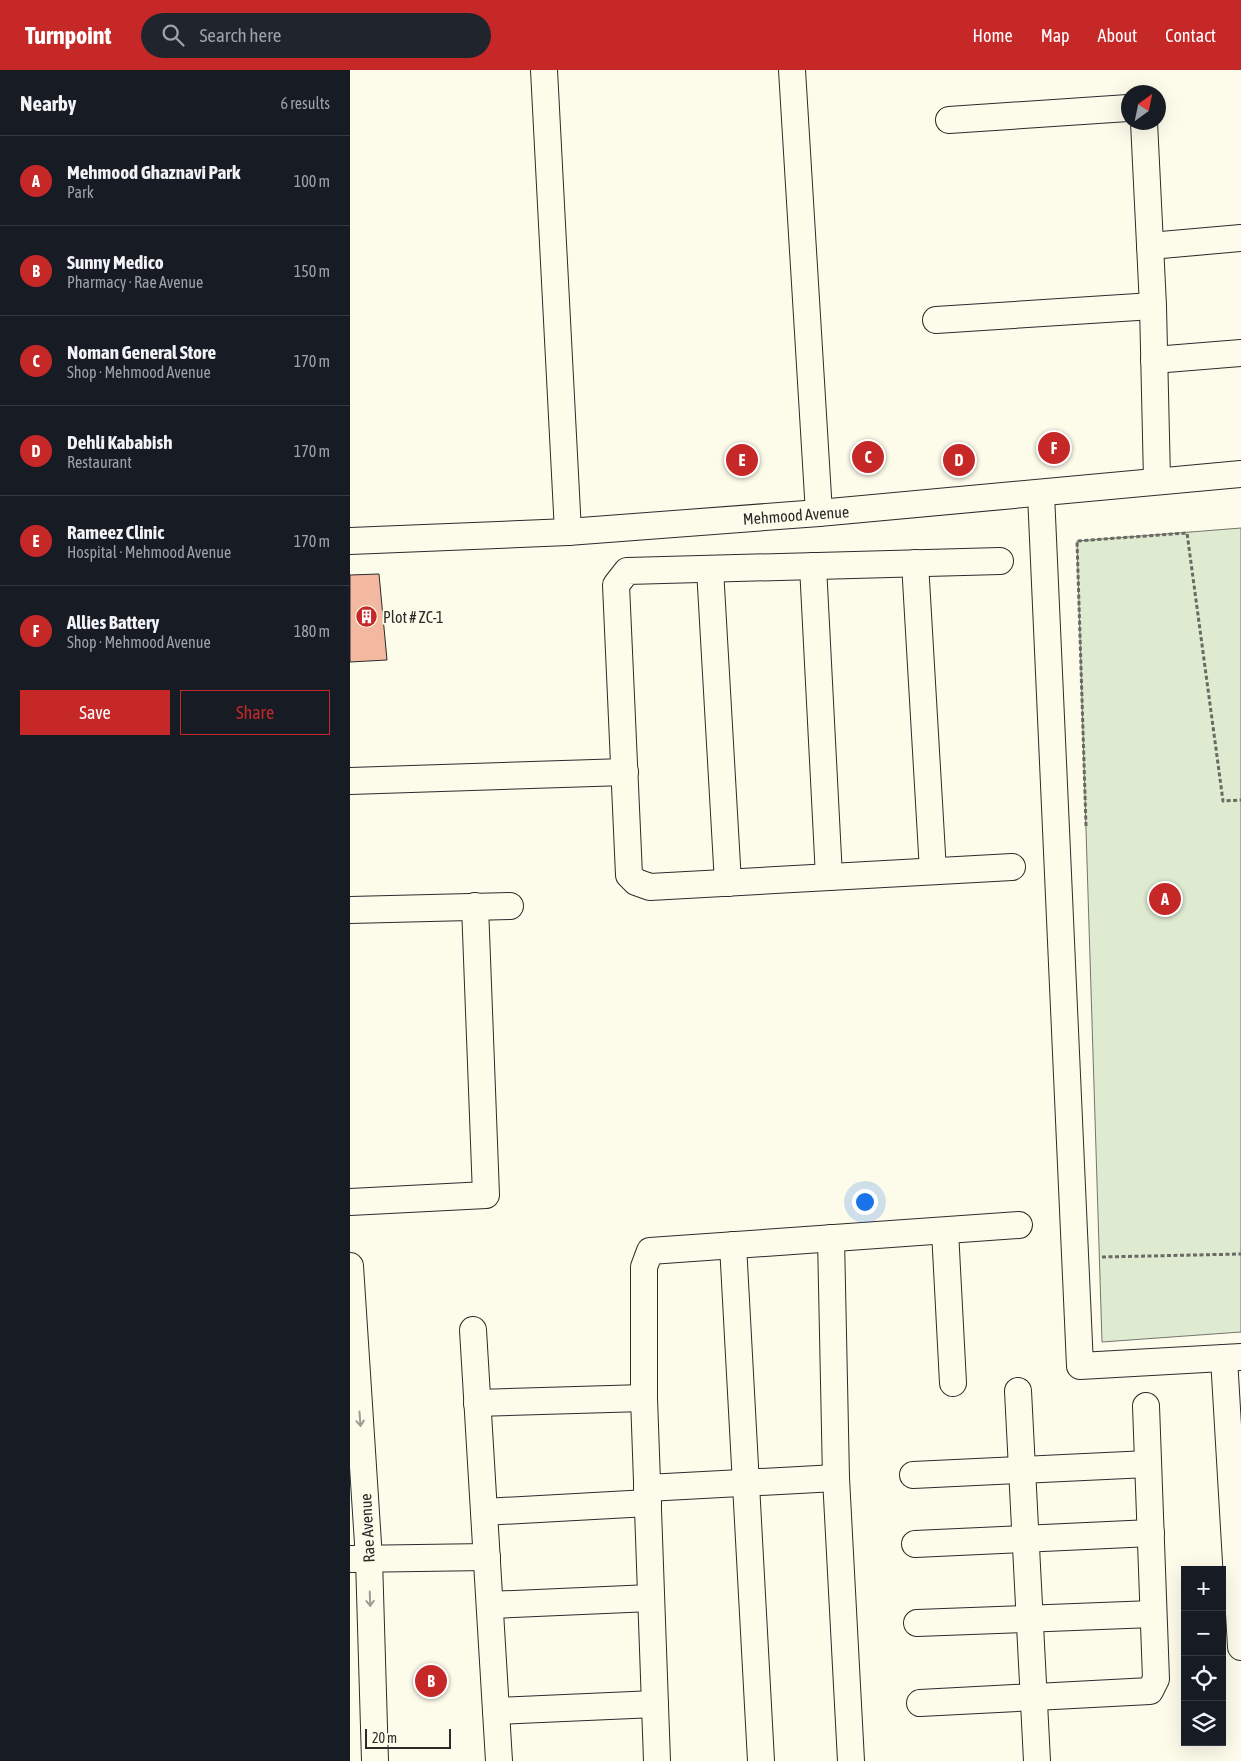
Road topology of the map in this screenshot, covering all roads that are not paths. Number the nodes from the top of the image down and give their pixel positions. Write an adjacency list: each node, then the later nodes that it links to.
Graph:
1 (544, 70): 16 (street)
2 (792, 70): 15 (street)
3 (1121, 108): 4 (street)
4 (949, 120)
5 (1144, 130): 7 (street)
6 (1241, 238): 7 (street)
7 (1150, 246): 8 (street)
8 (1153, 306): 9 (street); 11 (street)
9 (936, 320)
10 (1241, 352): 11 (street)
11 (1154, 360): 13 (street)
12 (1241, 474): 13 (street, Mehmood Avenue)
13 (1157, 480): 14 (street, Mehmood Avenue)
14 (1041, 494): 15 (street, Mehmood Avenue); 38 (street)
15 (819, 513): 16 (street, Mehmood Avenue)
16 (568, 532): 17 (street, Mehmood Avenue)
17 (350, 541)
18 (1000, 561): 19 (street)
19 (915, 563): 20 (street); 25 (street)
20 (813, 566): 21 (street); 26 (street)
21 (710, 569): 22 (street); 27 (street)
22 (625, 772): 23 (street); 27 (street)
23 (350, 781)
24 (1012, 867): 25 (street)
25 (933, 871): 26 (street)
26 (829, 877): 27 (street)
27 (728, 883)
28 (475, 906): 29 (street); 30 (street); 31 (street)
29 (510, 906)
30 (350, 910)
31 (350, 1202)
32 (1019, 1225): 33 (street)
33 (945, 1230): 34 (street); 39 (street)
34 (830, 1238): 35 (street); 47 (street)
35 (733, 1245): 41 (street); 48 (street)
36 (350, 1266): 55 (street, Rae Avenue, one-way to 55)
37 (473, 1330): 42 (street)
38 (1233, 1357): 61 (street)
39 (953, 1383)
40 (1018, 1390): 45 (street)
41 (644, 1398): 42 (street); 49 (street)
42 (477, 1403): 50 (street)
43 (1146, 1406): 44 (street)
44 (1148, 1464): 45 (street); 51 (street)
45 (1022, 1470): 46 (street); 52 (street)
46 (913, 1476)
47 (836, 1478): 48 (street); 70 (street)
48 (745, 1483): 49 (street); 69 (street)
49 (647, 1496): 50 (street); 56 (street)
50 (484, 1512): 54 (street)
51 (1151, 1534): 52 (street); 58 (street)
52 (1026, 1539): 53 (street); 59 (street)
53 (915, 1544)
54 (487, 1557): 55 (street); 57 (street)
55 (359, 1559): 66 (street, Rae Avenue, one-way to 66)
56 (651, 1598): 57 (street); 64 (street)
57 (490, 1605): 65 (street)
58 (1153, 1614): 59 (street); 62 (street)
59 (1030, 1619): 60 (street); 62 (street)
60 (917, 1623)
61 (1241, 1647)
62 (1034, 1697): 63 (street); 71 (street)
63 (920, 1703)
64 (655, 1704): 65 (street); 68 (street)
65 (496, 1711): 67 (street)
66 (375, 1761)
67 (499, 1761)
68 (657, 1761)
69 (761, 1761)
70 (851, 1761)
71 (1037, 1761)

